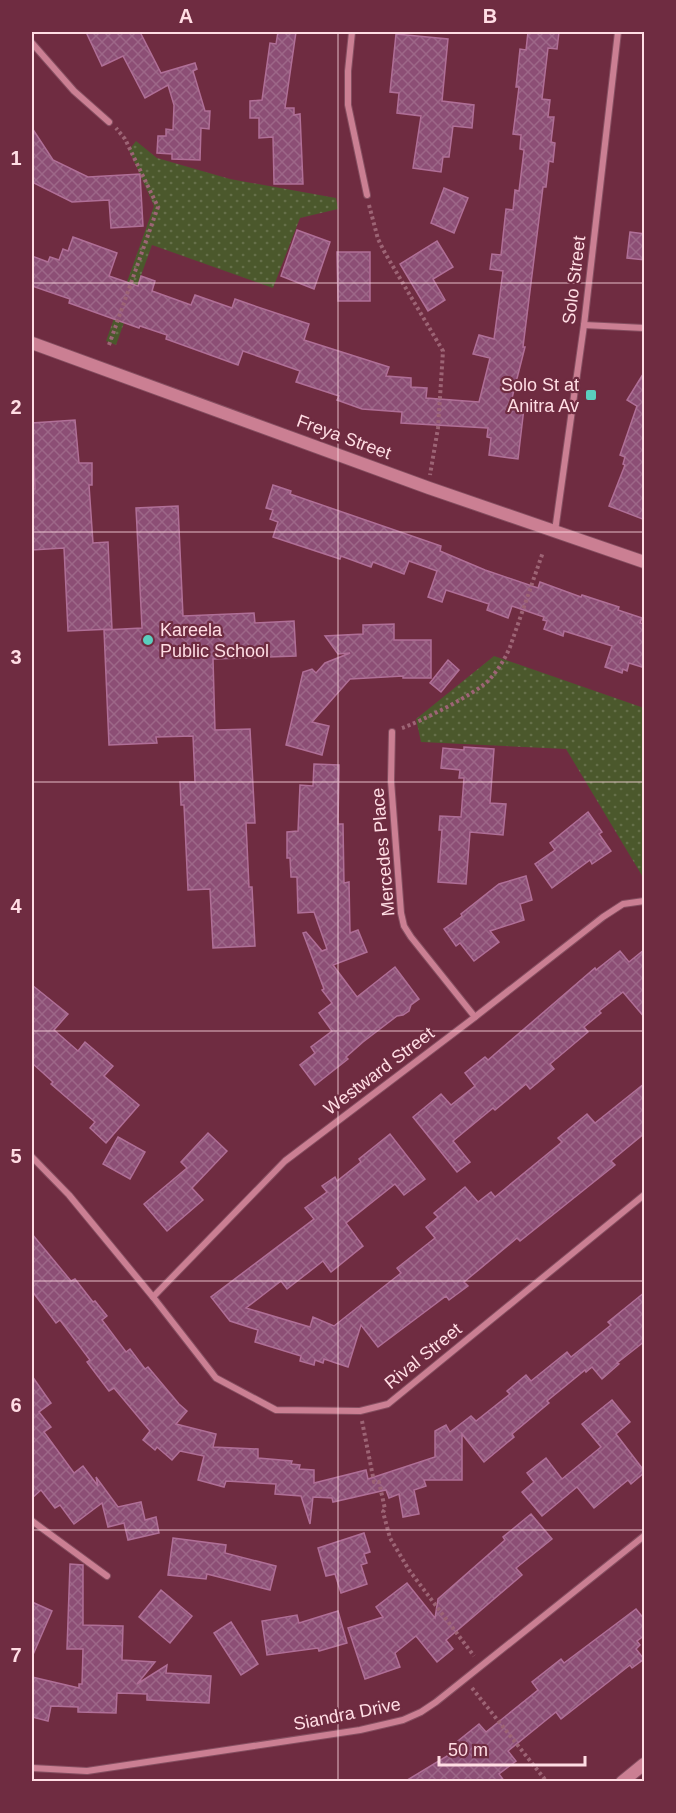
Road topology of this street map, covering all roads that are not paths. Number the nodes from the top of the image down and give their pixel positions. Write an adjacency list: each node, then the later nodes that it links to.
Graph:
1 (352, 32): 5 (street)
2 (618, 32): 6 (street, Solo Street)
3 (32, 43): 4 (street)
4 (109, 122)
5 (367, 195)
6 (584, 325): 7 (street); 9 (street, Solo Street)
7 (645, 328)
8 (32, 343): 9 (street, Freya Street)
9 (555, 531): 10 (street, Freya Street)
10 (645, 562)
11 (392, 732): 13 (street, Mercedes Place)
12 (645, 901): 13 (street, Westward Street)
13 (475, 1017): 16 (street, Westward Street)
14 (32, 1157): 16 (street, Rival Street)
15 (645, 1195): 16 (street, Rival Street)
16 (153, 1296)
17 (32, 1521): 19 (street)
18 (645, 1536): 21 (street, Siandra Drive)
19 (107, 1576)
20 (645, 1764): 22 (street)
21 (32, 1768)
22 (622, 1782)

